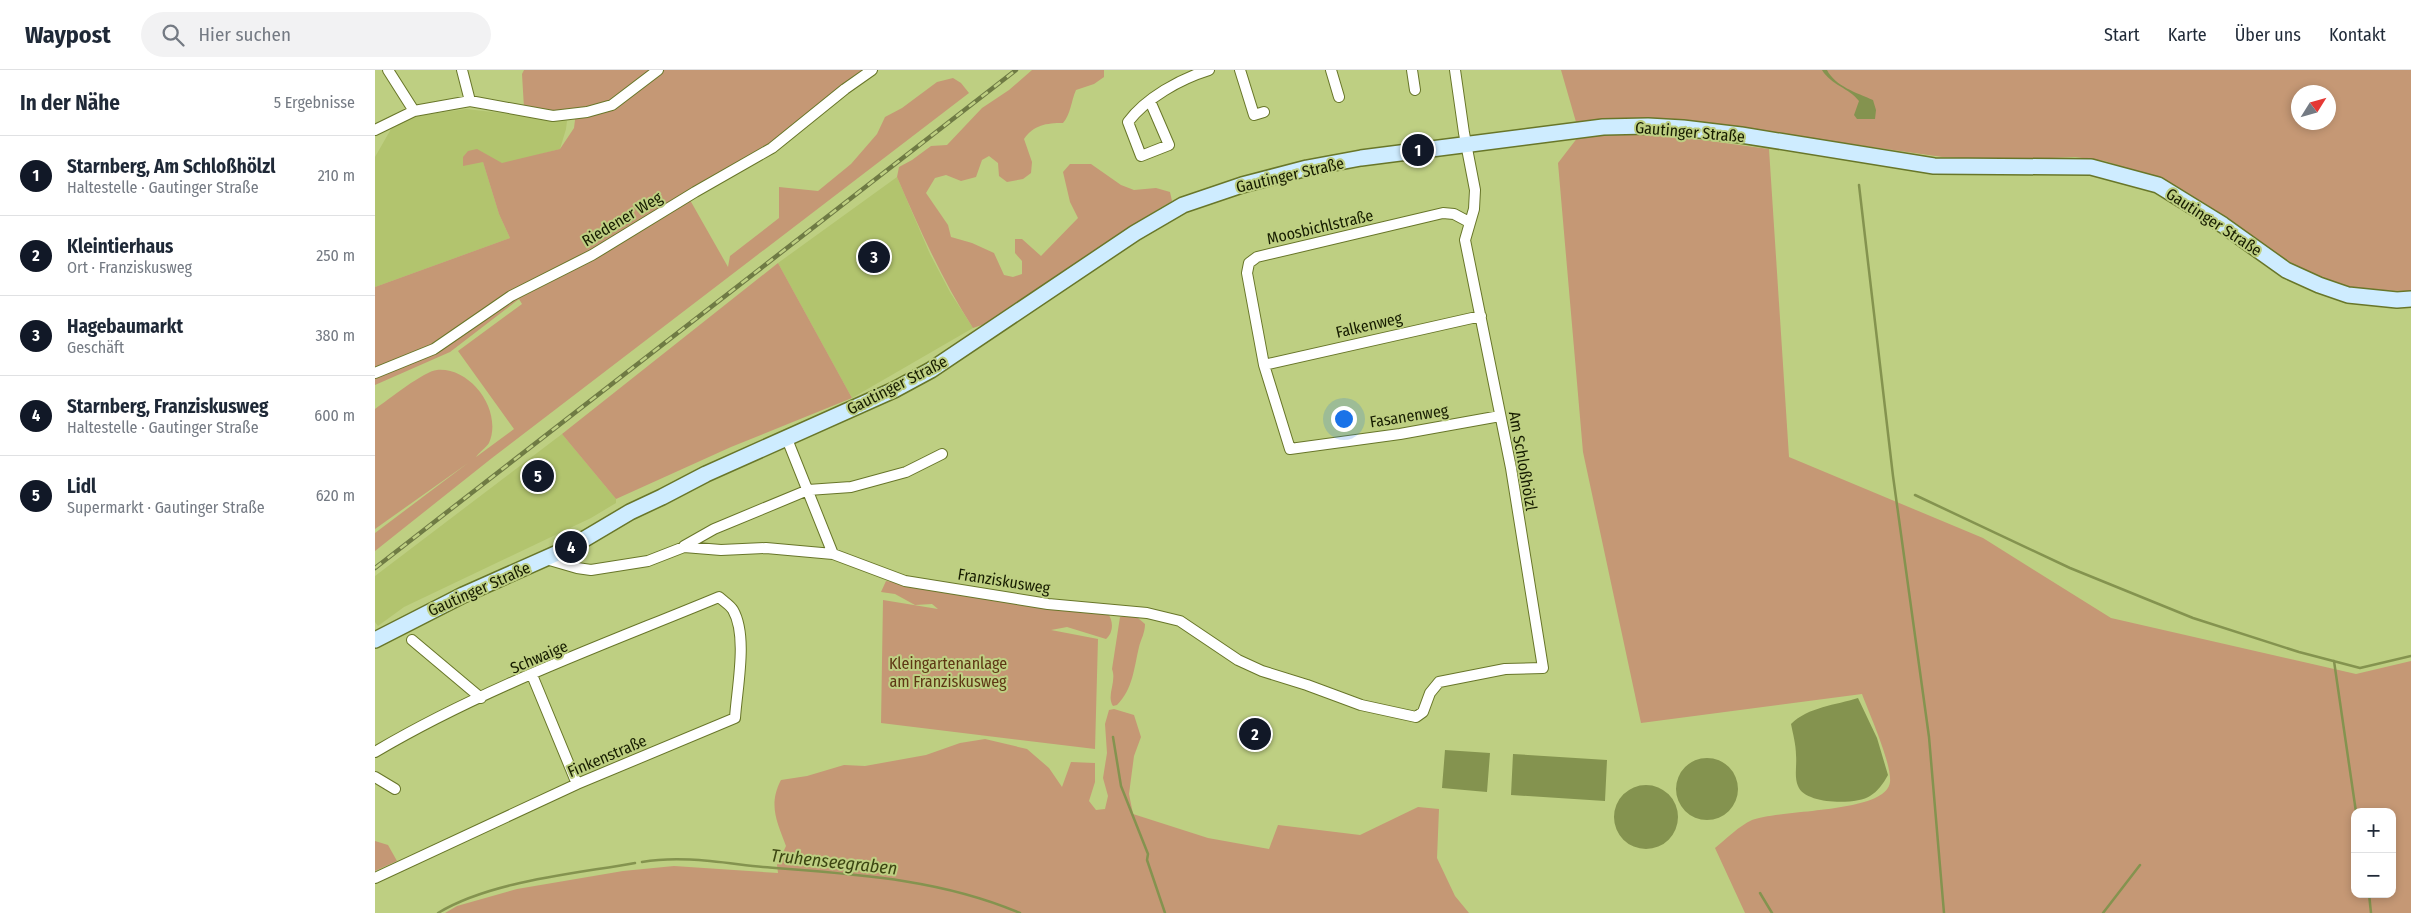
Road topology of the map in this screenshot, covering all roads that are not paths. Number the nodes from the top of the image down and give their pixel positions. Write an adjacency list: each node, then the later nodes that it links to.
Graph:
1 (388, 70): 14 (street)
2 (462, 70): 12 (street)
3 (658, 70): 12 (street)
4 (872, 70): 22 (street, Riedener Weg)
5 (1209, 70): 13 (street)
6 (1240, 70): 15 (street)
7 (1331, 70): 11 (street)
8 (1412, 70): 10 (street)
9 (1455, 70): 17 (street, Am Schloßhölzl)
10 (1415, 90)
11 (1339, 97)
12 (470, 101): 14 (street)
13 (1150, 101): 13 (street)
14 (414, 112): 16 (street)
15 (1264, 112)
16 (375, 130)
17 (1466, 144): 18 (street, Am Schloßhölzl); 19 (main road, Gautinger Straße); 24 (main road, Gautinger Straße)
18 (1469, 222): 20 (street, Am Schloßhölzl); 21 (street, Moosbichlstraße)
19 (2411, 299)
20 (1481, 316): 21 (street, Falkenweg); 23 (street, Am Schloßhölzl)
21 (1264, 364): 23 (street, Fasanenweg)
22 (375, 373)
23 (1501, 416): 34 (street, Am Schloßhölzl)
24 (787, 439): 26 (street); 29 (main road, Gautinger Straße)
25 (942, 454): 26 (street)
26 (809, 490): 27 (street); 28 (street)
27 (683, 547): 28 (street, Franziskusweg); 29 (street, Franziskusweg)
28 (833, 554): 34 (street, Franziskusweg)
29 (546, 559): 31 (main road, Gautinger Straße)
30 (719, 597): 33 (street, Schwaige); 38 (street, Finkenstraße)
31 (375, 640)
32 (412, 640): 35 (street)
33 (532, 675): 35 (street, Schwaige); 38 (street)
34 (1430, 693)
35 (481, 698): 36 (street, Schwaige)
36 (375, 752)
37 (375, 778): 39 (street)
38 (577, 784): 40 (street, Finkenstraße)
39 (395, 789)
40 (375, 878)

